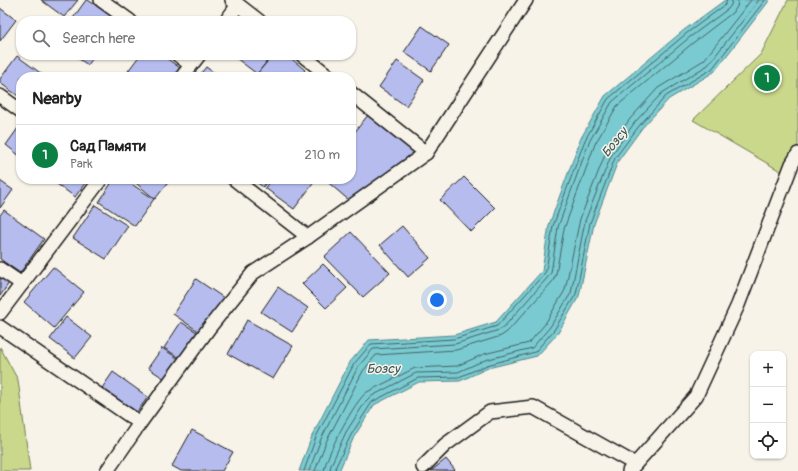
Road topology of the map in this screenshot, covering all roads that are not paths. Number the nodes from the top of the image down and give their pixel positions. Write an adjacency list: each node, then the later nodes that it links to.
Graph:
1 (101, 0): 4 (street)
2 (526, 0): 14 (street)
3 (235, 2): 5 (street); 6 (street)
4 (123, 16)
5 (228, 16)
6 (253, 16)
7 (195, 60): 9 (street)
8 (308, 60): 10 (street)
9 (186, 72)
10 (324, 72)
11 (0, 96): 13 (street)
12 (356, 97): 14 (street)
13 (16, 107)
14 (426, 152): 18 (street)
15 (798, 154): 25 (street)
16 (97, 184): 20 (street)
17 (240, 184): 18 (street)
18 (308, 237): 23 (street)
19 (0, 269): 20 (street)
20 (22, 284): 21 (street)
21 (0, 313)
22 (0, 327): 23 (street)
23 (140, 423): 26 (street)
24 (423, 467): 25 (street)
25 (632, 468)
26 (107, 471)

